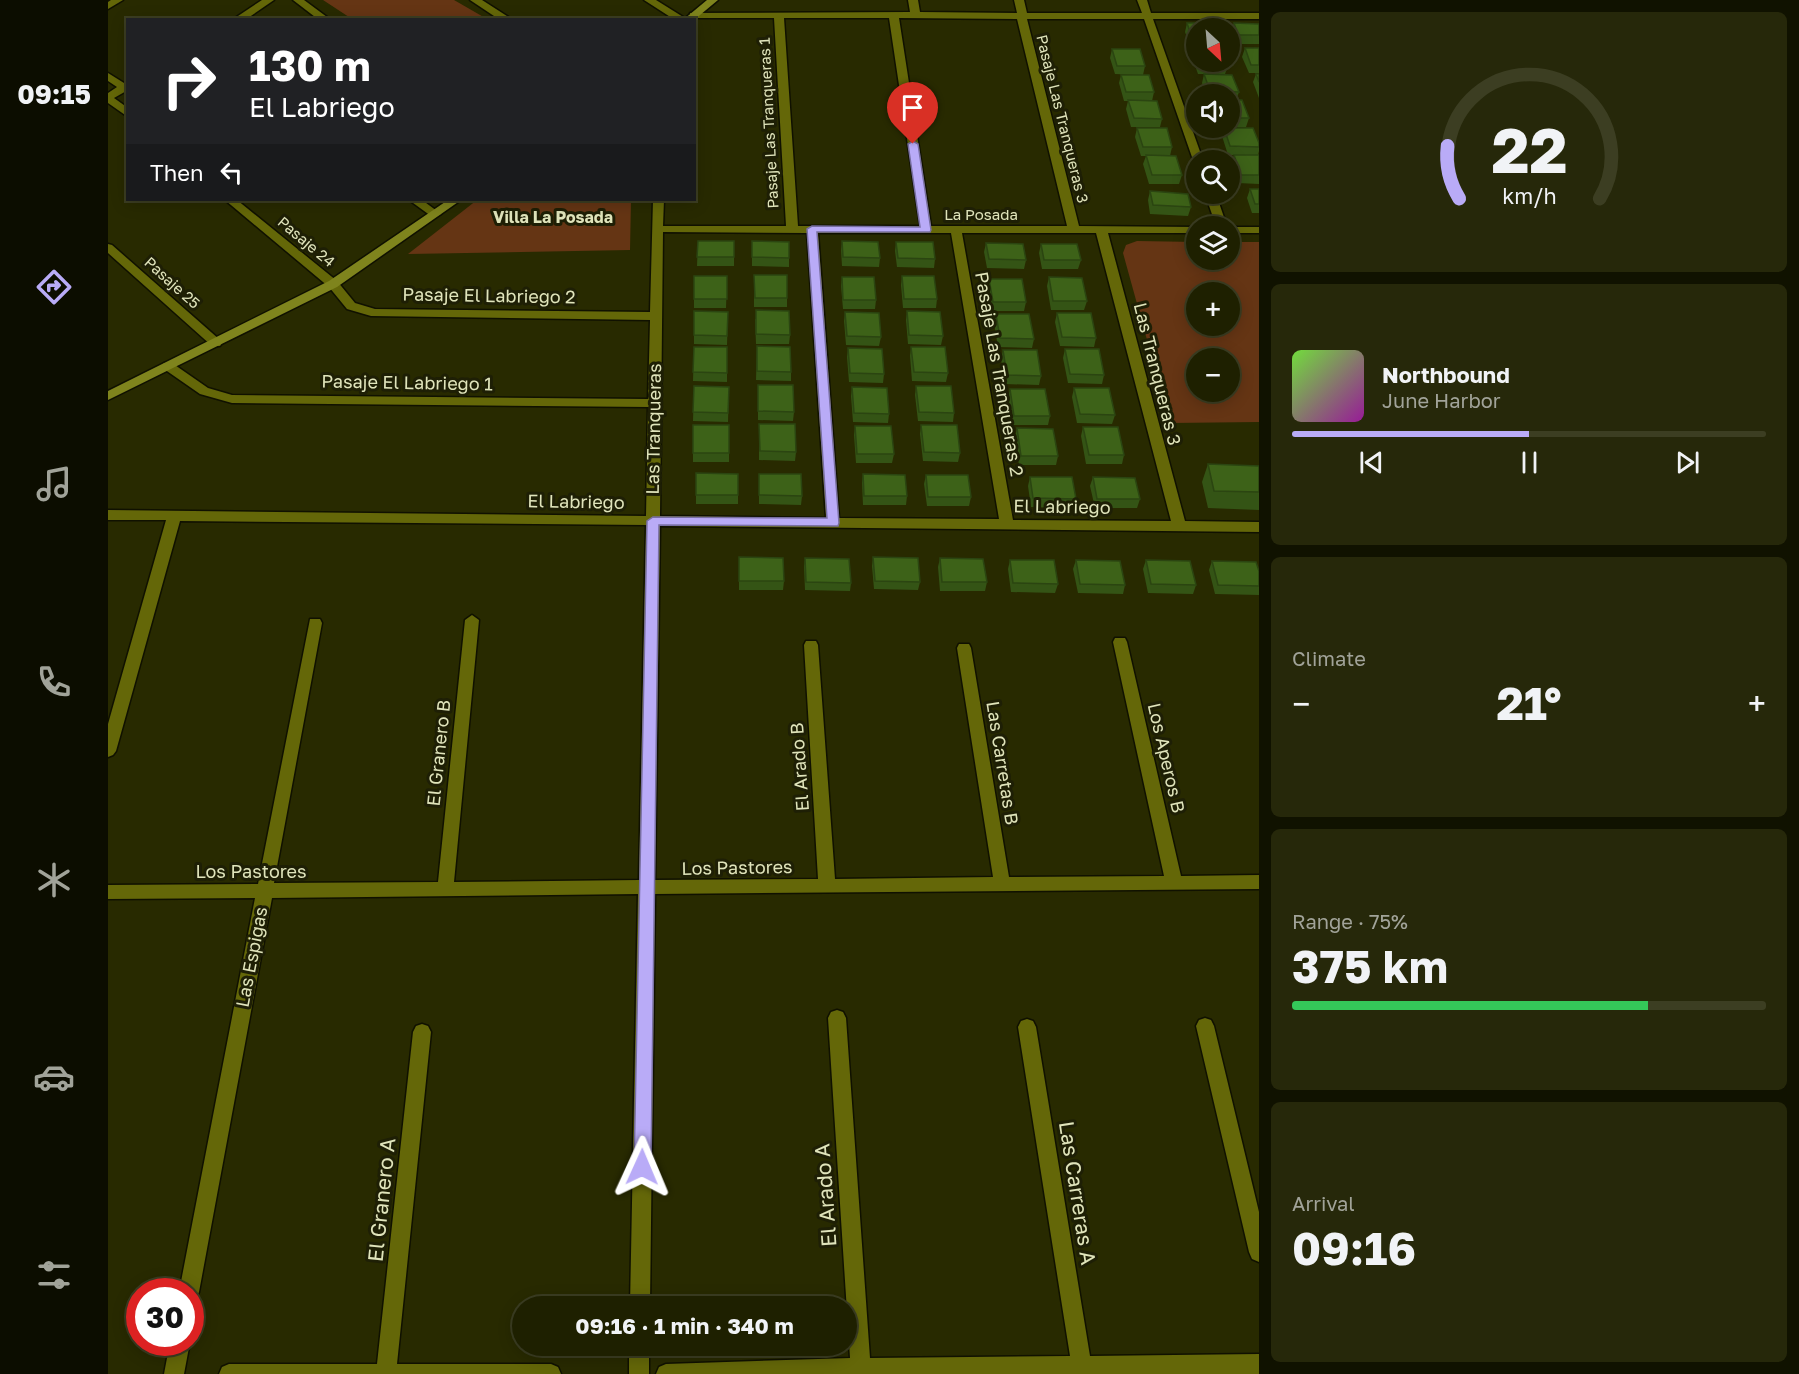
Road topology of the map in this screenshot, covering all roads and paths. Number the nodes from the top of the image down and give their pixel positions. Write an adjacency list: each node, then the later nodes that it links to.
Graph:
1 (118, 0): 10 (street)
2 (269, 0): 17 (street)
3 (298, 0): 18 (street)
4 (475, 0): 19 (street)
5 (649, 0): 20 (street)
6 (713, 0): 20 (street)
7 (913, 0): 13 (street)
8 (1019, 0): 14 (street, Pasaje Las Tranqueras 3)
9 (1142, 0): 15 (street)
10 (108, 6)
11 (779, 15): 12 (street); 20 (street); 32 (street, Pasaje Las Tranqueras 1)
12 (894, 16): 13 (street); 34 (street)
13 (916, 16): 14 (street)
14 (1022, 16): 15 (street); 36 (street, Pasaje Las Tranqueras 3)
15 (1148, 16): 16 (street); 25 (street)
16 (1259, 16)
17 (240, 18)
18 (323, 18)
19 (505, 18)
20 (688, 18)
21 (108, 76): 22 (street)
22 (125, 86): 23 (street)
23 (108, 98): 24 (street)
24 (126, 112)
25 (1195, 150)
26 (232, 201): 42 (street, Pasaje 24)
27 (416, 201): 30 (street)
28 (454, 201): 30 (street)
29 (658, 201): 31 (street, Las Tranqueras)
30 (435, 214): 42 (street)
31 (658, 229): 32 (street, La Posada); 43 (street, Las Tranqueras)
32 (792, 229): 33 (street, La Posada)
33 (812, 229): 34 (street, La Posada); 51 (street)
34 (926, 230): 35 (street, La Posada)
35 (956, 230): 36 (street, La Posada); 52 (street, Pasaje Las Tranqueras 2)
36 (1074, 230): 37 (street, La Posada)
37 (1101, 230): 39 (street, La Posada); 53 (street, Las Tranqueras 3)
38 (1259, 230): 40 (street)
39 (1186, 231)
40 (1240, 231)
41 (108, 246): 44 (street, Pasaje 25)
42 (333, 284): 43 (street, Pasaje El Labriego 2); 44 (street)
43 (656, 316): 47 (street, Las Tranqueras)
44 (216, 343): 45 (street)
45 (168, 366): 46 (street); 47 (street, Pasaje El Labriego 1)
46 (108, 396)
47 (655, 403): 50 (street, Las Tranqueras)
48 (108, 515): 49 (street, El Labriego)
49 (174, 516): 50 (street, El Labriego); 60 (street)
50 (653, 521): 51 (street, El Labriego); 65 (street, Las Tranqueras)
51 (833, 523): 52 (street, El Labriego)
52 (1006, 524): 53 (street, El Labriego)
53 (1179, 526): 54 (street, El Labriego)
54 (1259, 526)
55 (472, 620): 66 (street, El Granero B)
56 (315, 623): 68 (street, Las Espigas)
57 (1120, 642): 62 (street, Los Aperos B)
58 (811, 645): 64 (street, El Arado B)
59 (964, 648): 63 (street, Las Carretas B)
60 (108, 751)
61 (1259, 882): 62 (street, Los Pastores)
62 (1174, 883): 63 (street, Los Pastores)
63 (1002, 885): 64 (street, Los Pastores)
64 (827, 887): 65 (street, Los Pastores)
65 (647, 888): 66 (street, Los Pastores); 75 (street, Las Tranqueras)
66 (445, 890): 68 (street, Los Pastores)
67 (108, 892): 68 (street, Los Pastores)
68 (264, 892): 74 (street, Las Espigas)
69 (837, 1018): 80 (street, El Arado A)
70 (1205, 1026): 73 (street)
71 (1027, 1027): 79 (street, Las Carreras A)
72 (423, 1032): 81 (street, El Granero A)
73 (1259, 1252)
74 (192, 1278)
75 (640, 1296)
76 (177, 1356): 82 (street)
77 (639, 1356): 85 (street)
78 (1259, 1364): 79 (street)
79 (1082, 1366): 80 (street)
80 (861, 1368): 86 (street)
81 (386, 1372): 83 (street); 84 (street)
82 (174, 1374)
83 (229, 1374)
84 (551, 1374)
85 (639, 1374)
86 (666, 1374)

